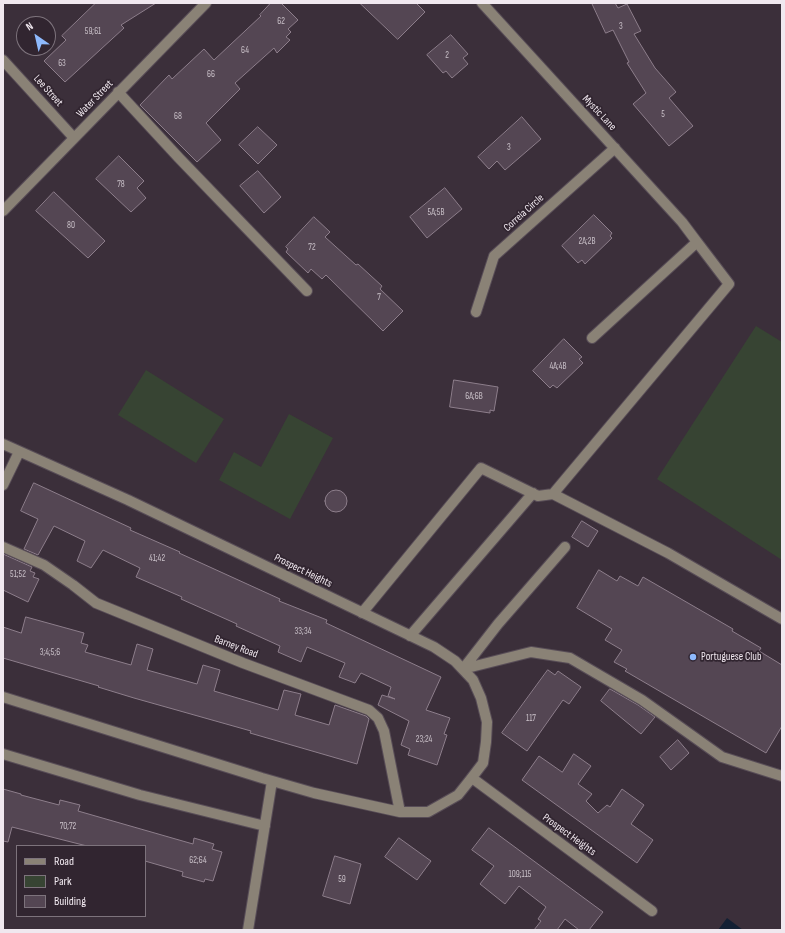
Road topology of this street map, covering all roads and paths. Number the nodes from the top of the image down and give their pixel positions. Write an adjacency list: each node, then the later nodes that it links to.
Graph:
1 (206, 3): 4 (street, Water Street)
2 (482, 3): 6 (street, Mystic Lane)
3 (3, 60): 5 (street, Lee Street)
4 (118, 92): 5 (street, Water Street); 9 (street)
5 (74, 138): 7 (street, Water Street)
6 (615, 148): 8 (street, Mystic Lane); 10 (street, Correia Circle)
7 (3, 211)
8 (697, 242): 11 (street); 16 (street, Mystic Lane)
9 (307, 291)
10 (476, 312)
11 (592, 338)
12 (3, 444): 13 (street, Prospect Heights)
13 (19, 452): 14 (street); 19 (street, Prospect Heights)
14 (3, 485)
15 (533, 493): 16 (street); 19 (street); 21 (street)
16 (553, 494): 20 (street)
17 (3, 547): 28 (street, Barney Road)
18 (565, 547): 22 (street)
19 (362, 614): 21 (street, Prospect Heights)
20 (782, 619)
21 (410, 636): 22 (street, Prospect Heights)
22 (463, 669): 25 (street); 26 (street, Prospect Heights)
23 (3, 697): 27 (street, Prospect Heights)
24 (3, 754): 29 (street)
25 (782, 776)
26 (472, 778): 28 (street, Prospect Heights); 30 (street, Prospect Heights)
27 (272, 781): 28 (street, Prospect Heights); 29 (street)
28 (400, 812)
29 (265, 826): 31 (street)
30 (652, 911)
31 (248, 930)

